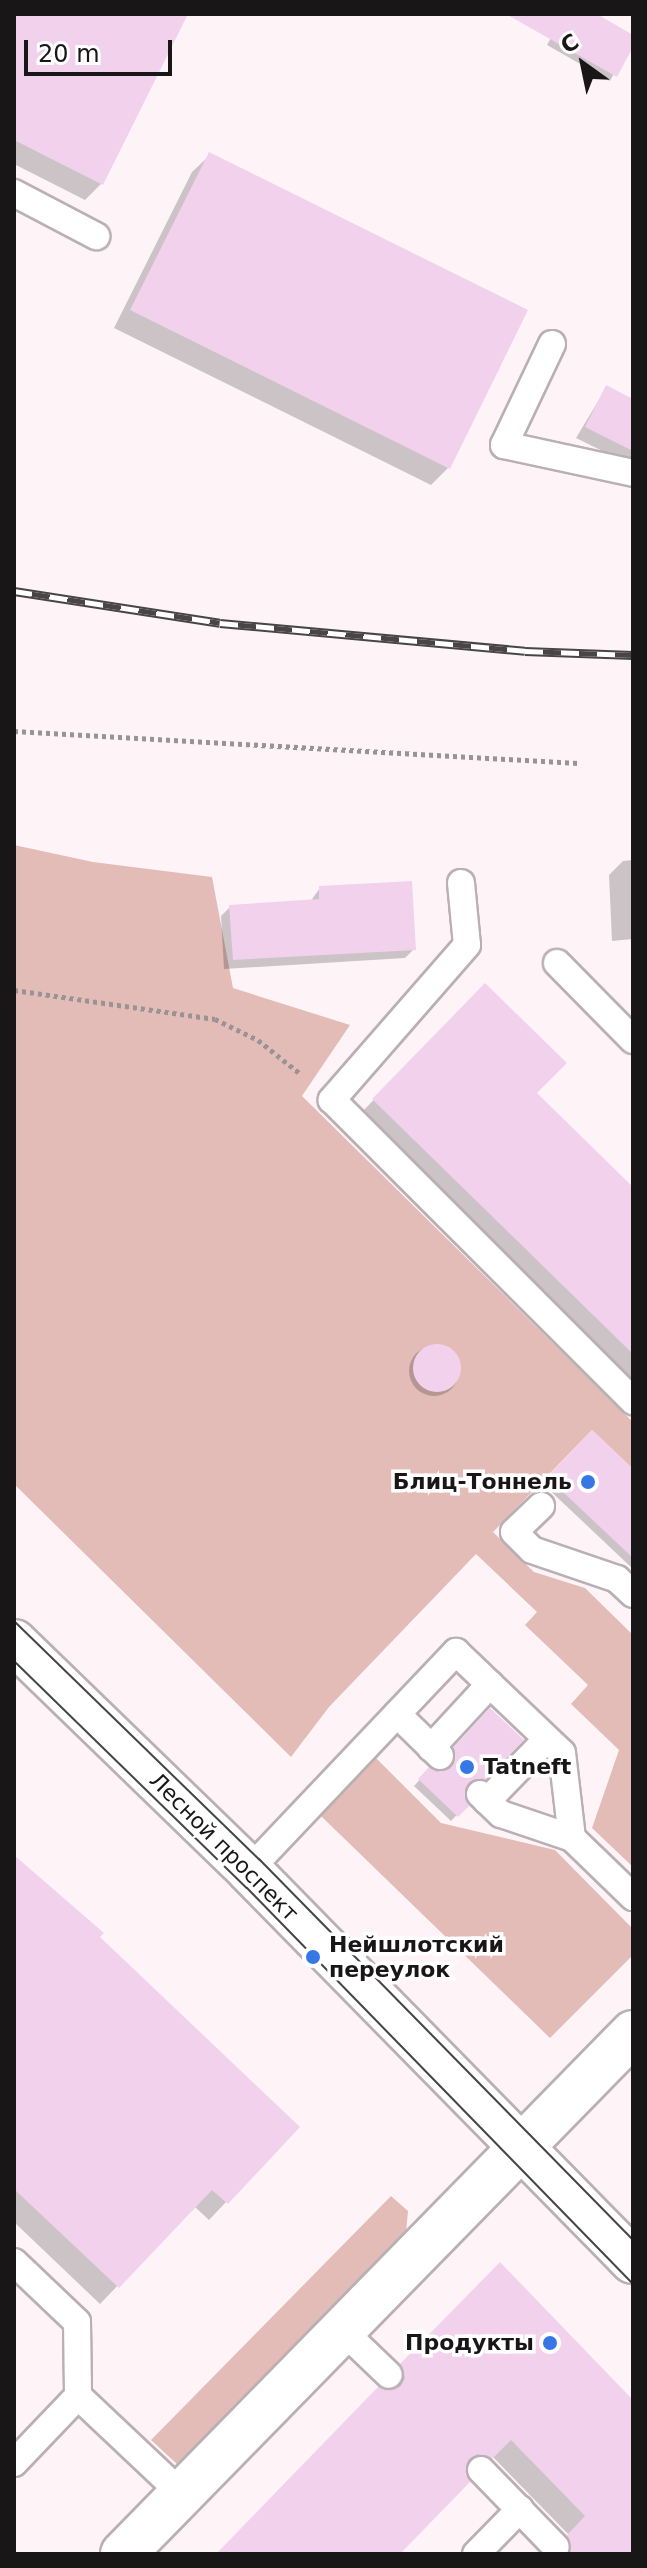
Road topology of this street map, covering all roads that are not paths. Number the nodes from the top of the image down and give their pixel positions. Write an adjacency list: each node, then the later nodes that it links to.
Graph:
1 (14, 193): 2 (lane)
2 (96, 236)
3 (552, 344): 4 (lane)
4 (633, 473)
5 (461, 883): 8 (lane)
6 (557, 963): 7 (lane)
7 (633, 1040)
8 (633, 1401)
9 (541, 1506): 10 (lane)
10 (633, 1594)
11 (14, 1642): 16 (main road, Лесной проспект)
12 (490, 1684): 13 (lane); 13 (lane); 14 (lane)
13 (397, 1714): 16 (lane)
14 (547, 1739): 15 (lane); 15 (lane)
15 (572, 1838): 17 (lane)
16 (249, 1870): 19 (main road, Лесной проспект)
17 (633, 1897)
18 (633, 2033): 19 (main road)
19 (521, 2146): 20 (main road, Лесной проспект); 22 (main road)
20 (633, 2261)
21 (14, 2262): 24 (lane)
22 (341, 2329): 23 (lane); 27 (main road)
23 (389, 2375)
24 (78, 2396): 25 (lane); 27 (lane)
25 (14, 2463)
26 (481, 2470): 28 (lane)
27 (182, 2494): 30 (main road)
28 (520, 2509): 29 (lane); 31 (lane)
29 (556, 2547)
30 (123, 2554)
31 (476, 2554)

